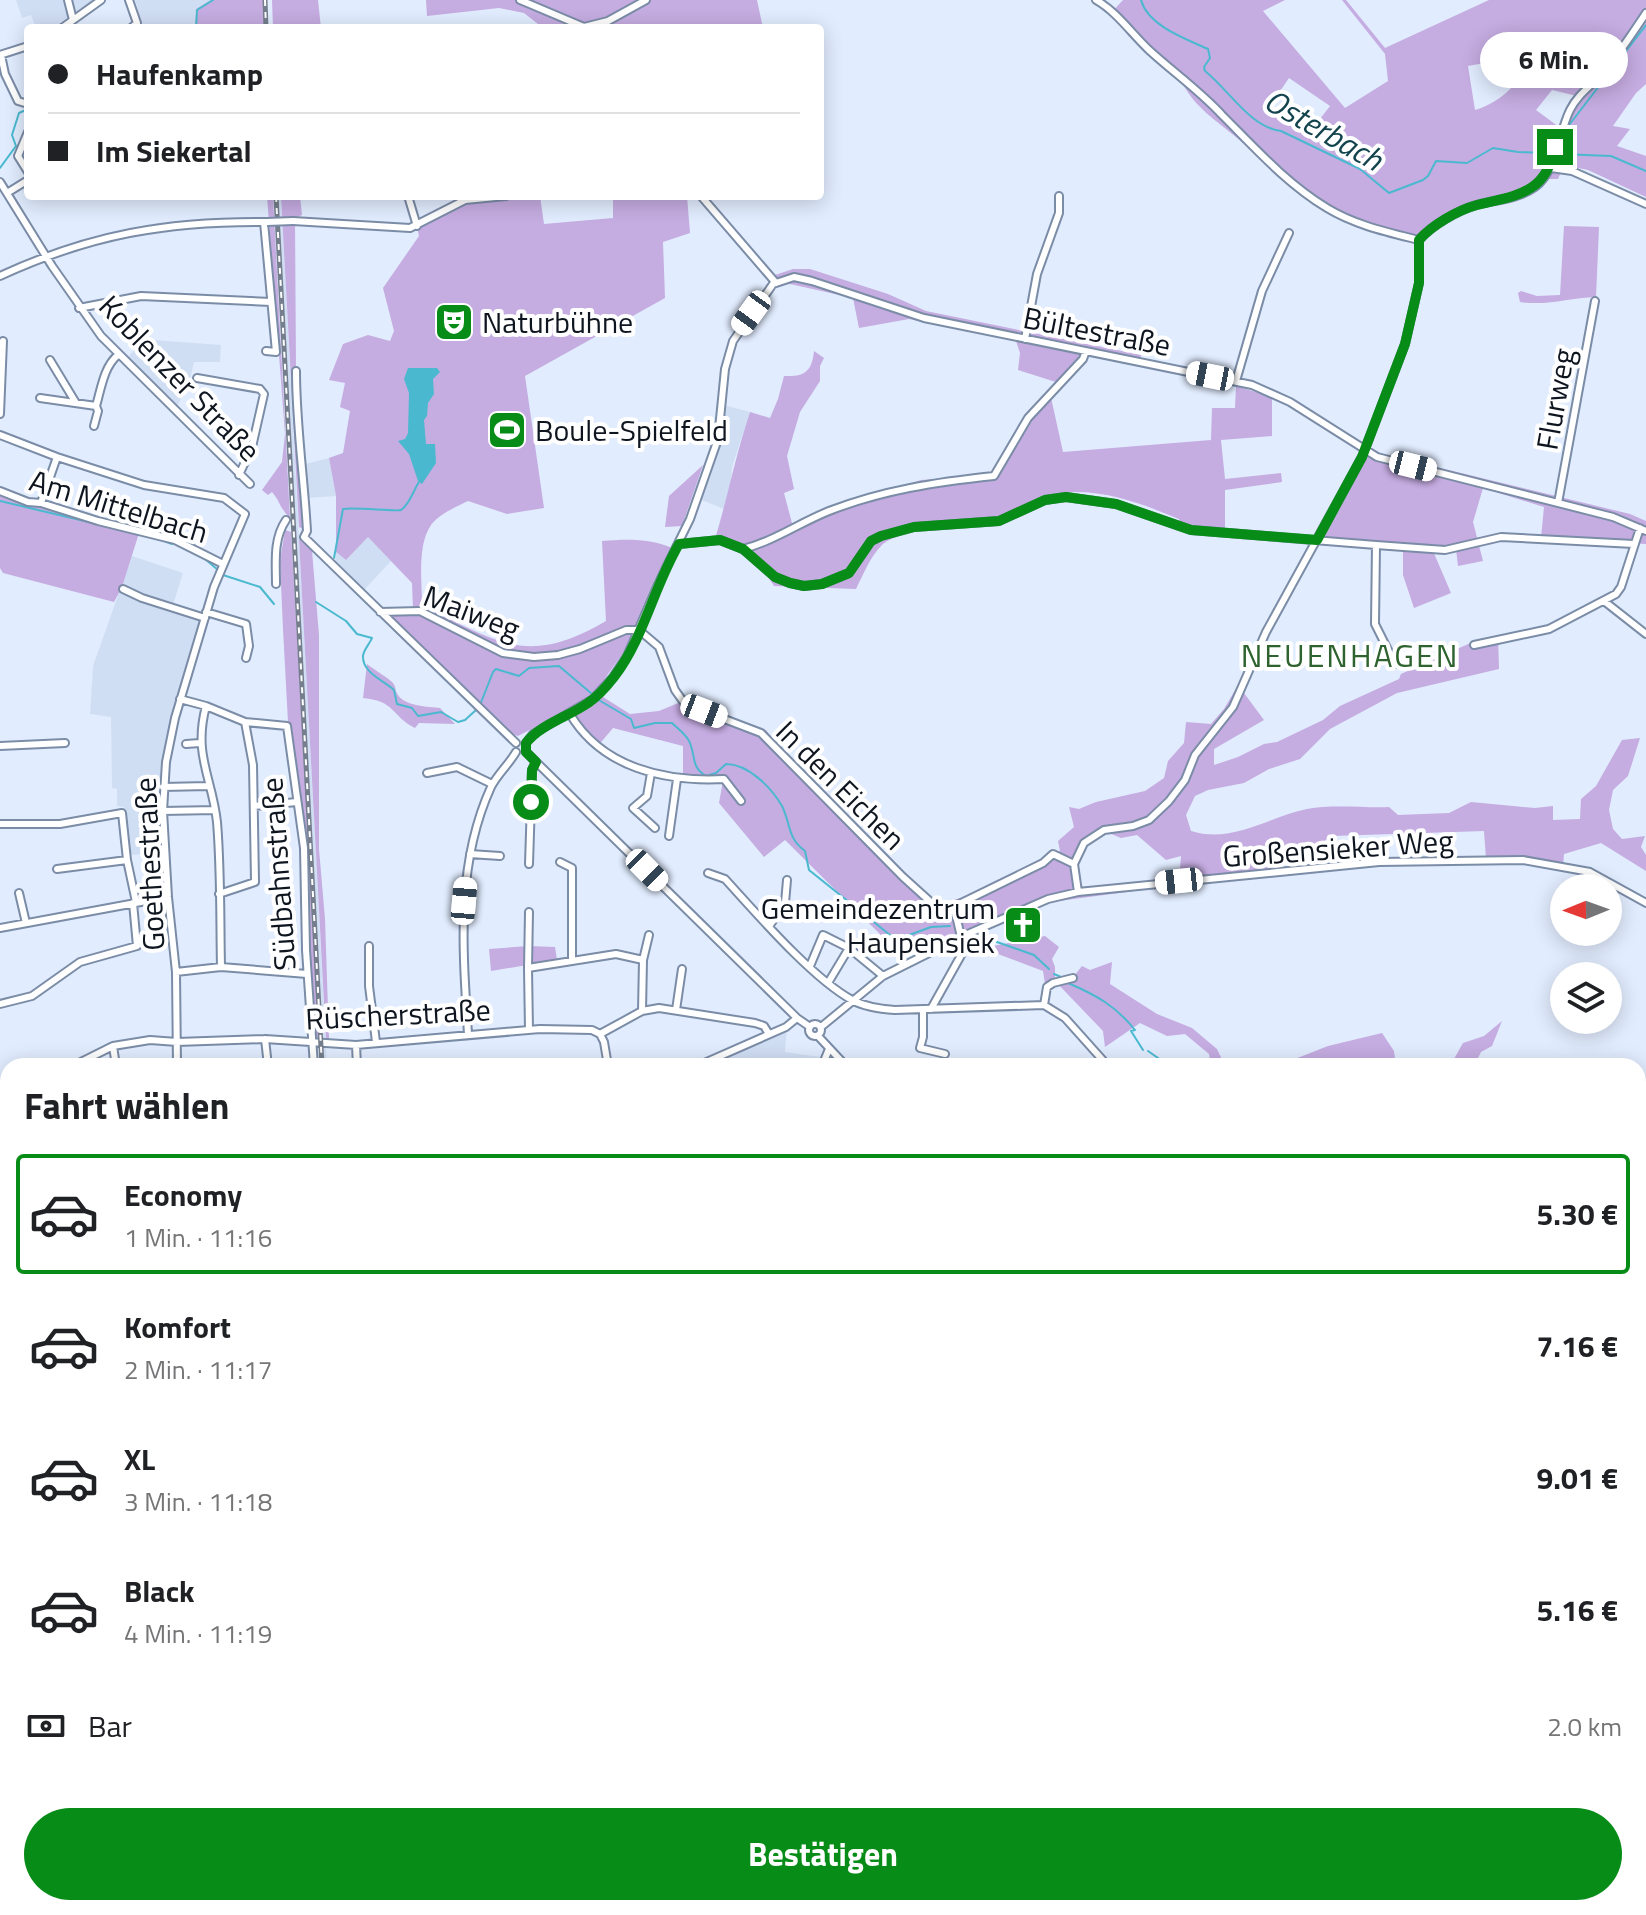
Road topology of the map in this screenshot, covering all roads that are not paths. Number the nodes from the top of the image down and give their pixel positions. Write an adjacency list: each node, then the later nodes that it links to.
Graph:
1 (68, 0): 8 (street)
2 (101, 0): 8 (street)
3 (129, 0): 10 (street)
4 (520, 0): 11 (street)
5 (646, 0): 12 (street)
6 (1096, 0): 30 (street)
7 (1646, 13): 18 (street)
8 (73, 20): 9 (street)
9 (68, 24)
10 (136, 24)
11 (577, 24)
12 (596, 24)
13 (24, 47): 14 (street)
14 (0, 55): 15 (street)
15 (24, 103)
16 (24, 142): 17 (street)
17 (24, 166)
18 (1551, 168): 26 (street); 30 (street)
19 (0, 182): 21 (street, Koblenzer Straße)
20 (24, 182): 21 (street)
21 (7, 193): 31 (street, Koblenzer Straße)
22 (1059, 196): 37 (street)
23 (409, 200): 28 (street)
24 (462, 200): 28 (street)
25 (704, 200): 33 (street)
26 (1646, 204)
27 (266, 222): 28 (street, bridge); 31 (street); 35 (street)
28 (417, 226)
29 (1289, 233): 45 (street)
30 (1419, 240): 52 (street)
31 (45, 255): 32 (street); 36 (street, Koblenzer Straße)
32 (0, 276)
33 (776, 283): 37 (street, Bültestraße); 62 (street)
34 (1595, 301): 58 (street, Flurweg)
35 (271, 302): 36 (street); 39 (street)
36 (79, 308): 41 (street, Koblenzer Straße)
37 (1025, 339): 40 (street, Bültestraße)
38 (3, 341): 49 (street)
39 (266, 351)
40 (1086, 351): 45 (street, Bültestraße); 65 (street)
41 (118, 355): 48 (street); 54 (street, Koblenzer Straße)
42 (50, 360): 47 (street)
43 (296, 371): 70 (street)
44 (197, 378): 54 (street)
45 (1236, 381): 52 (street, Bültestraße)
46 (40, 398): 47 (street)
47 (76, 403): 48 (street)
48 (96, 406): 50 (street)
49 (0, 414)
50 (94, 426)
51 (0, 435): 53 (street)
52 (1364, 450): 58 (street, Bültestraße); 61 (street)
53 (57, 457): 57 (street); 66 (street, Goethestraße)
54 (239, 475): 55 (street, Koblenzer Straße)
55 (250, 484)
56 (0, 491): 57 (street, Am Mittelbach)
57 (41, 503): 66 (street, Am Mittelbach)
58 (1558, 503): 60 (street, Bültestraße)
59 (286, 520): 67 (street)
60 (1643, 529): 63 (street)
61 (1317, 540): 64 (street); 65 (street); 109 (street)
62 (679, 544): 65 (street); 72 (street)
63 (1634, 544): 64 (street); 69 (street)
64 (1376, 545): 76 (street)
65 (743, 549)
66 (222, 566): 71 (street, Goethestraße)
67 (276, 584)
68 (123, 589): 71 (street)
69 (1604, 601): 73 (street); 74 (street)
70 (380, 612): 72 (street, Maiweg); 83 (street)
71 (206, 615): 75 (street); 77 (street, Goethestraße)
72 (639, 630): 79 (street); 119 (street, In den Eichen)
73 (1646, 634)
74 (1474, 645)
75 (246, 658)
76 (1395, 664)
77 (180, 699): 78 (street); 95 (street, Goethestraße)
78 (206, 706): 80 (street); 82 (street)
79 (570, 714): 84 (street); 91 (street)
80 (245, 722): 97 (street, Südbahnstraße); 98 (street)
81 (65, 743): 86 (street)
82 (200, 743): 85 (street); 94 (street)
83 (516, 743): 84 (street); 87 (street)
84 (526, 743): 88 (street)
85 (186, 744)
86 (0, 746)
87 (516, 752): 88 (street); 93 (street)
88 (526, 752): 89 (street)
89 (536, 762): 108 (street); 146 (street)
90 (427, 773): 93 (street)
91 (651, 773): 92 (street); 102 (street)
92 (677, 779): 96 (street); 103 (street)
93 (492, 784): 104 (street)
94 (208, 786): 95 (street); 99 (street)
95 (163, 787): 100 (street, Goethestraße)
96 (741, 801)
97 (297, 802): 98 (street); 135 (street, Südbahnstraße)
98 (254, 806): 115 (street)
99 (215, 810): 100 (street); 115 (street)
100 (163, 811): 116 (street, Goethestraße)
101 (0, 824): 106 (street)
102 (655, 828)
103 (669, 836)
104 (470, 854): 105 (street); 149 (street)
105 (500, 856)
106 (127, 860): 110 (street); 117 (street)
107 (560, 862): 128 (street)
108 (529, 864)
109 (1074, 864): 113 (street); 119 (street)
110 (57, 869)
111 (708, 873): 122 (street)
112 (787, 880): 122 (street)
113 (1078, 892): 118 (street, Großensieker Weg); 125 (street, Großensieker Weg)
114 (19, 893): 121 (street)
115 (219, 894): 131 (street)
116 (168, 897): 117 (street); 134 (street, Goethestraße)
117 (135, 903): 121 (street); 140 (street)
118 (1646, 903)
119 (951, 908): 125 (street)
120 (529, 912): 132 (street)
121 (26, 923): 123 (street)
122 (770, 925): 130 (street)
123 (0, 928)
124 (649, 935): 129 (street)
125 (963, 936): 136 (street, Großensieker Weg); 142 (street)
126 (369, 946): 155 (street)
127 (849, 948): 130 (street); 136 (street); 138 (street)
128 (572, 959): 129 (street); 132 (street)
129 (643, 960): 145 (street)
130 (810, 966): 138 (street)
131 (221, 967): 134 (street); 135 (street)
132 (528, 968): 147 (street)
133 (682, 969): 143 (street)
134 (176, 972): 153 (street, Goethestraße)
135 (307, 974): 154 (street, Südbahnstraße)
136 (883, 976): 139 (street, Großensieker Weg)
137 (1073, 978): 141 (street)
138 (828, 983): 139 (street)
139 (852, 1000): 144 (street); 148 (street, Großensieker Weg)
140 (0, 1004)
141 (1044, 1005): 142 (street); 170 (street)
142 (931, 1009): 144 (street)
143 (676, 1010): 145 (street); 151 (street)
144 (923, 1010): 159 (street)
145 (642, 1011): 150 (street)
146 (797, 1018): 148 (street); 151 (street)
147 (529, 1030): 149 (street, Rüscherstraße); 150 (street, Rüscherstraße)
148 (820, 1032): 158 (street)
149 (468, 1034): 155 (street, Rüscherstraße)
150 (600, 1034): 166 (street)
151 (769, 1034): 167 (street)
152 (265, 1039): 153 (street, Rüscherstraße); 154 (street, Rüscherstraße); 163 (street)
153 (177, 1042): 157 (street, Rüscherstraße); 162 (street, Goethestraße)
154 (313, 1042): 156 (street, Rüscherstraße); 164 (street, Südbahnstraße)
155 (376, 1042): 156 (street, Rüscherstraße)
156 (356, 1045): 165 (street)
157 (113, 1046): 160 (street, Rüscherstraße); 161 (street)
158 (829, 1049): 168 (street); 169 (street)
159 (945, 1054)
160 (89, 1058)
161 (115, 1058)
162 (177, 1058)
163 (267, 1058)
164 (314, 1058)
165 (357, 1058)
166 (607, 1058)
167 (715, 1058)
168 (825, 1058)
169 (838, 1058)
170 (1095, 1058)

